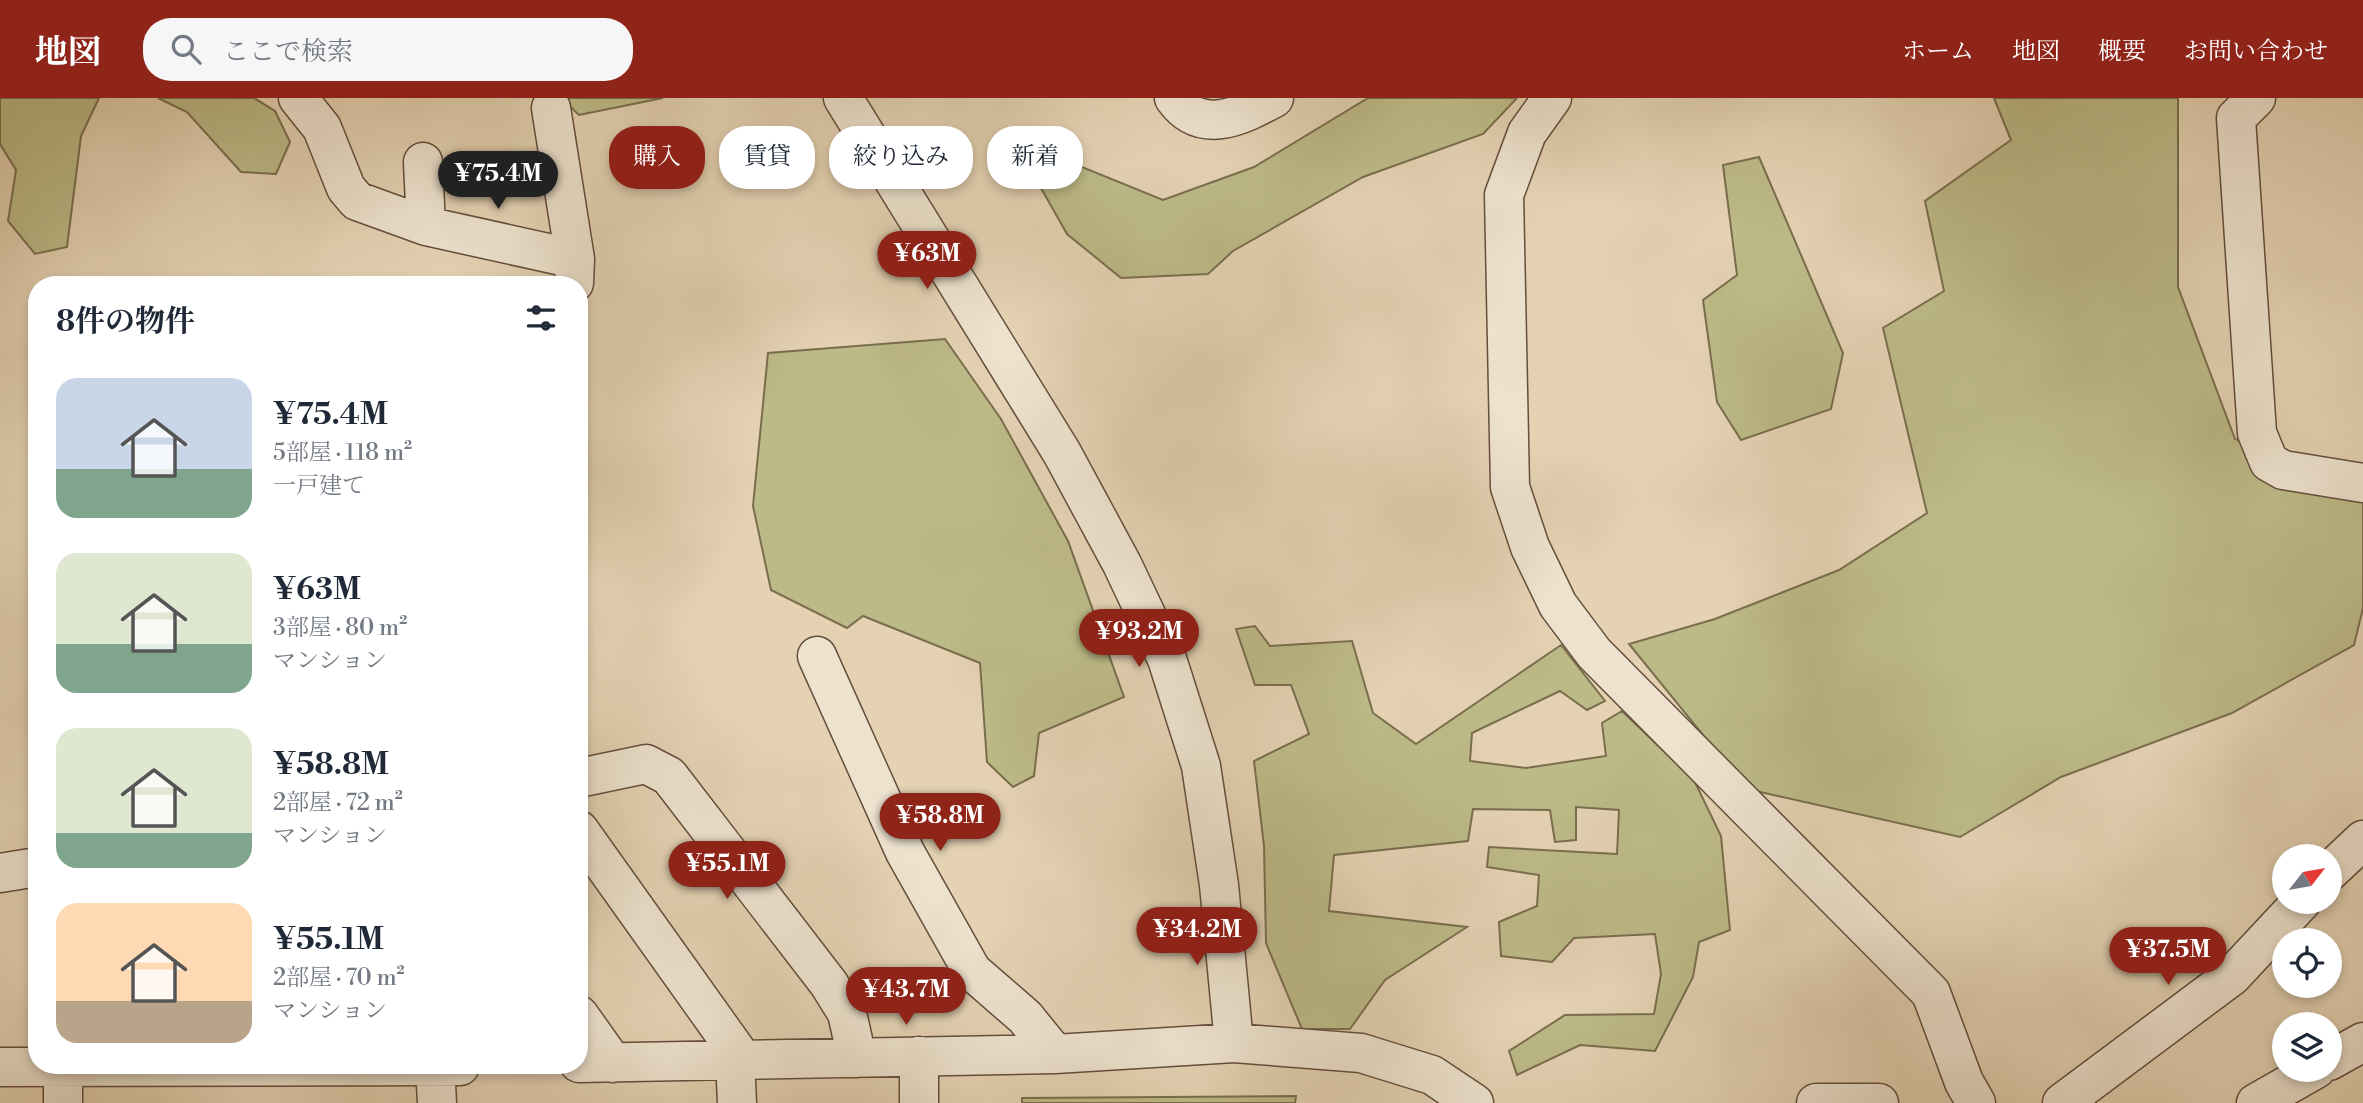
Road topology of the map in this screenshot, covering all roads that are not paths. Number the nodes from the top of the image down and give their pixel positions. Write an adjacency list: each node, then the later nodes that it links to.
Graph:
1 (299, 98): 9 (street)
2 (843, 98): 22 (street)
3 (1174, 98): 4 (street)
4 (1274, 98)
5 (1552, 98): 40 (street)
6 (2256, 98): 11 (street)
7 (551, 108): 10 (street)
8 (423, 162): 9 (street)
9 (426, 226): 10 (street)
10 (575, 272)
11 (2363, 483)
12 (817, 656): 23 (street)
13 (588, 776): 26 (street)
14 (2363, 840): 16 (street)
15 (588, 843): 27 (street)
16 (2342, 860)
17 (28, 868): 18 (street)
18 (0, 873)
19 (2290, 914): 41 (street)
20 (588, 1040): 28 (street)
21 (2363, 1042): 24 (street)
22 (1234, 1043): 23 (street); 37 (street)
23 (1055, 1054): 25 (street)
24 (2342, 1054)
25 (919, 1056): 26 (street); 36 (street)
26 (856, 1058): 27 (street)
27 (739, 1060): 28 (street); 35 (street)
28 (596, 1063)
29 (0, 1068): 33 (street)
30 (278, 1074): 33 (street)
31 (435, 1074): 34 (street)
32 (2293, 1082): 42 (street)
33 (63, 1085)
34 (437, 1103)
35 (737, 1103)
36 (919, 1103)
37 (1474, 1103)
38 (1816, 1103): 39 (street)
39 (1879, 1103)
40 (1976, 1103)
41 (2062, 1103)
42 (2256, 1103)

